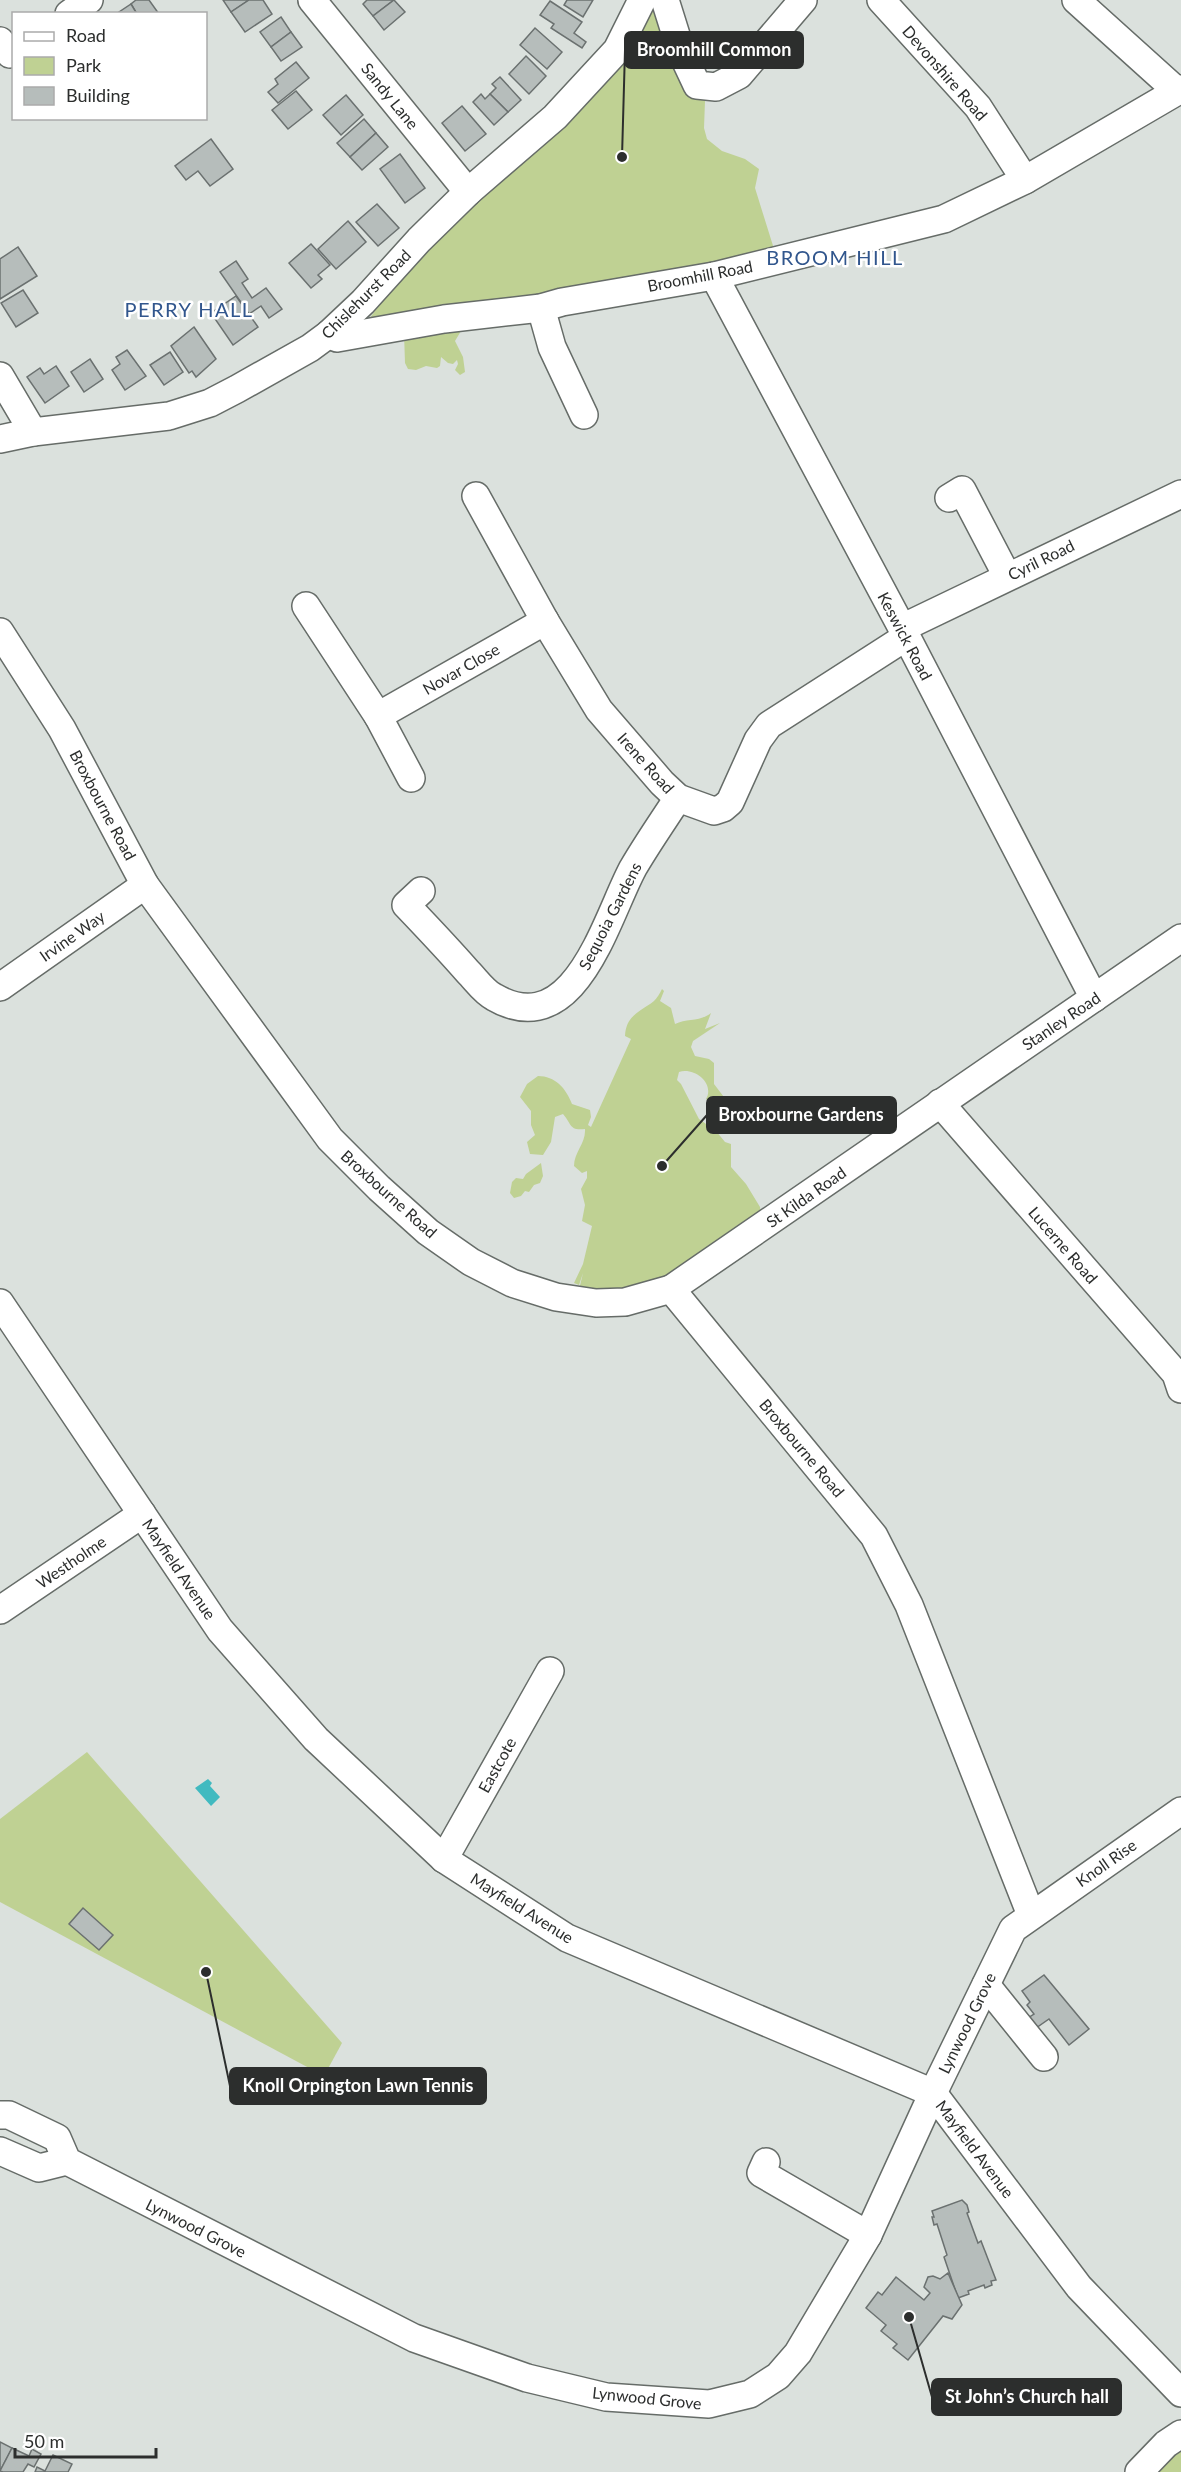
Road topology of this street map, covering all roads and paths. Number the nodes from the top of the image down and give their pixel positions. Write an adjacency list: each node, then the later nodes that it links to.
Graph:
1 (89, 0): 8 (street)
2 (312, 0): 13 (street, Sandy Lane)
3 (642, 0): 13 (street, Chislehurst Road)
4 (665, 0): 5 (street)
5 (803, 0)
6 (881, 0): 12 (street, Devonshire Road)
7 (1076, 0): 11 (street)
8 (72, 12)
9 (0, 41): 10 (street)
10 (12, 52)
11 (1179, 90): 12 (street, Broomhill Road)
12 (1025, 180): 14 (street, Broomhill Road)
13 (468, 192): 16 (street, Chislehurst Road)
14 (714, 276): 15 (street, Broomhill Road); 28 (street, Keswick Road)
15 (541, 308): 16 (street, Broomhill Road); 18 (street)
16 (329, 334): 19 (street, Chislehurst Road)
17 (0, 376): 19 (street)
18 (584, 414)
19 (33, 432): 20 (street, Chislehurst Road)
20 (0, 439)
21 (1181, 494): 24 (street, Cyril Road)
22 (476, 496): 26 (street, Irene Road)
23 (950, 498): 24 (street)
24 (1007, 576): 28 (street, Cyril Road)
25 (306, 606): 29 (street)
26 (545, 621): 29 (street, Novar Close); 31 (street, Irene Road)
27 (0, 632): 32 (street, Broxbourne Road)
28 (904, 632): 31 (street, Irene Road); 36 (street, Keswick Road)
29 (378, 716): 30 (street)
30 (411, 778)
31 (678, 798): 33 (street, Sequoia Gardens)
32 (145, 885): 35 (street, Irvine Way); 38 (street, Broxbourne Road)
33 (421, 891)
34 (1181, 938): 36 (street, Stanley Road)
35 (0, 987)
36 (1094, 998): 37 (street, Stanley Road)
37 (940, 1103): 38 (street, St Kilda Road); 40 (street, Lucerne Road)
38 (672, 1289): 46 (street, Broxbourne Road)
39 (0, 1303): 41 (street, Mayfield Avenue)
40 (1179, 1378)
41 (142, 1514): 42 (street, Westholme); 45 (street, Mayfield Avenue)
42 (0, 1610)
43 (550, 1671): 45 (street, Eastcote)
44 (1181, 1811): 46 (street, Knoll Rise)
45 (444, 1859): 49 (street, Mayfield Avenue)
46 (1031, 1915): 47 (street, Lynwood Grove)
47 (986, 1985): 48 (street); 49 (street, Lynwood Grove)
48 (1044, 2057)
49 (933, 2093): 54 (street, Lynwood Grove); 55 (street, Mayfield Avenue)
50 (0, 2115): 52 (street)
51 (0, 2151): 52 (street)
52 (67, 2161): 54 (street, Lynwood Grove)
53 (766, 2162): 54 (street)
54 (868, 2235)
55 (1181, 2393)
56 (1181, 2434): 57 (street)
57 (1139, 2472)

